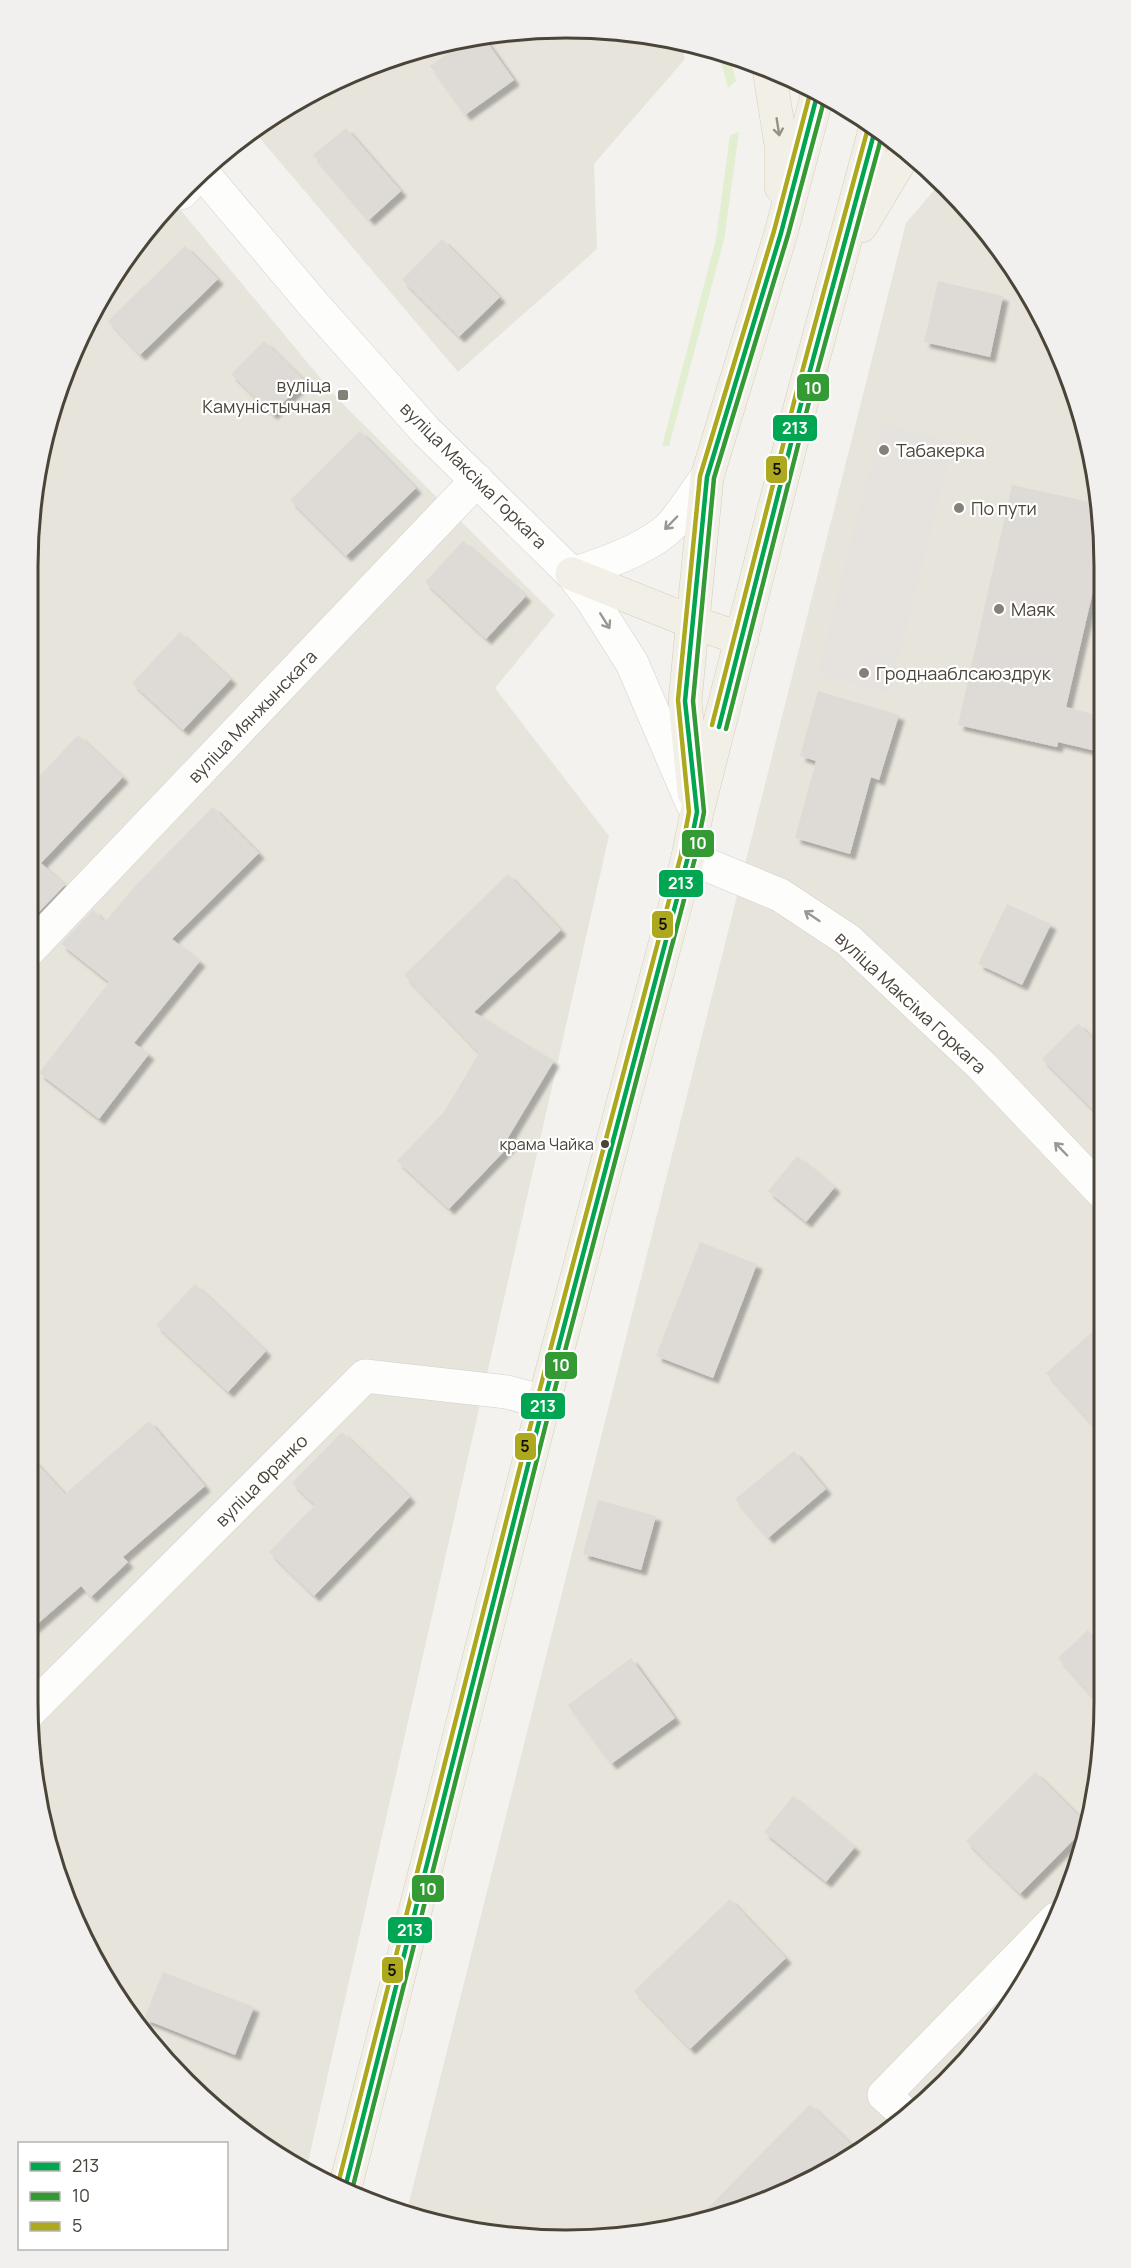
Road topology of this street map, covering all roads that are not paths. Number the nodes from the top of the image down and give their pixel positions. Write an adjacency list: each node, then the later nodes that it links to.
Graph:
1 (771, 79): 6 (main road, one-way to 6)
2 (816, 101): 6 (main road)
3 (873, 137): 7 (main road)
4 (901, 159): 7 (main road)
5 (200, 185): 9 (street, вуліца Максіма Горкага)
6 (781, 233): 8 (main road)
7 (842, 255): 12 (main road)
8 (707, 477): 10 (street, one-way to 10); 11 (main road)
9 (477, 480): 10 (street, вуліца Максіма Горкага); 15 (street, вуліца Мянжынскага)
10 (572, 574): 11 (main road); 13 (street, вуліца Максіма Горкага, one-way to 13)
11 (692, 622): 12 (main road); 13 (main road)
12 (742, 639): 13 (main road)
13 (697, 812): 14 (main road)
14 (688, 857): 16 (street, вуліца Максіма Горкага, one-way to 14); 17 (main road)
15 (38, 941)
16 (1094, 1184)
17 (544, 1402): 18 (street, вуліца Франко); 21 (main road)
18 (38, 1702)
19 (1035, 1944): 20 (street)
20 (894, 2104)
21 (346, 2183)

